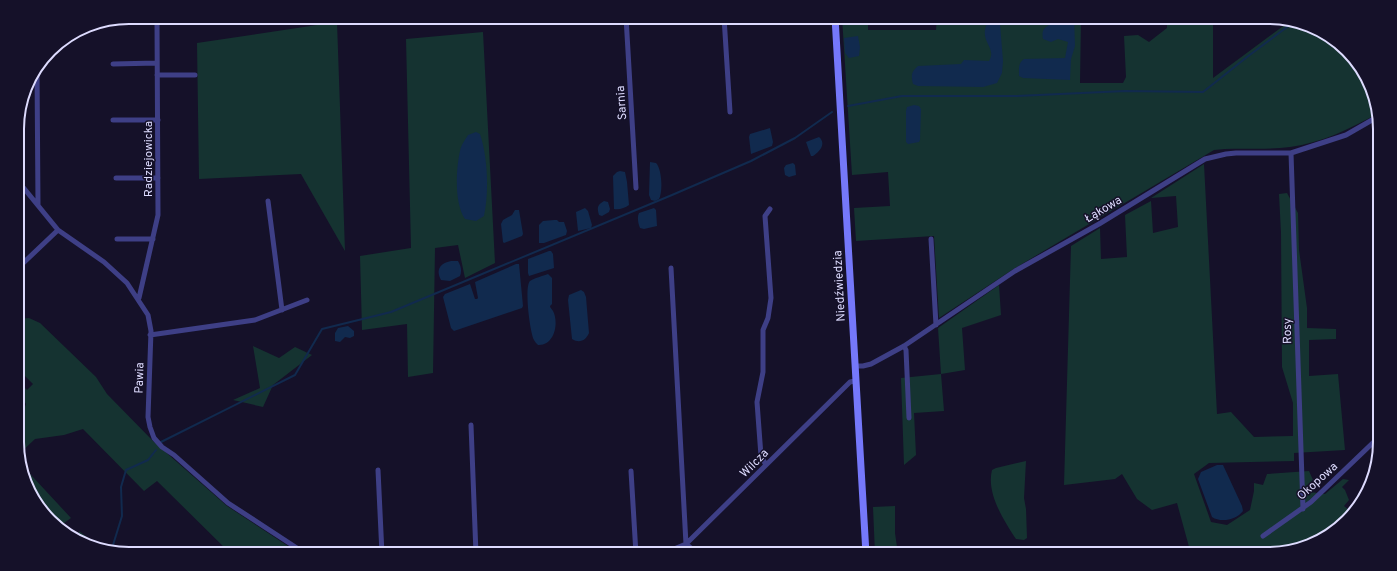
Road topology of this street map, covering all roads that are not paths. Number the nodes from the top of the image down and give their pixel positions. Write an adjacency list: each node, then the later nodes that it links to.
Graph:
1 (157, 24): 5 (street, Radziejowicka)
2 (626, 24): 18 (street, Sarnia)
3 (724, 24): 10 (street)
4 (835, 24): 34 (street, Niedźwiedzia)
5 (157, 63): 6 (street); 7 (street, Radziejowicka)
6 (113, 64)
7 (157, 75): 8 (street); 12 (street, Radziejowicka)
8 (195, 75)
9 (37, 78): 20 (street)
10 (730, 112)
11 (113, 120): 12 (street)
12 (158, 120): 16 (street, Radziejowicka)
13 (1372, 120): 14 (street, Łąkowa)
14 (1291, 153): 31 (street, Łąkowa); 42 (street, Rosy)
15 (116, 178): 16 (street)
16 (158, 178): 23 (street, Radziejowicka)
17 (24, 188): 20 (street, Pawia)
18 (636, 188)
19 (268, 201): 30 (street)
20 (38, 205): 22 (street, Pawia)
21 (770, 209): 39 (street)
22 (58, 230): 26 (street); 28 (street, Pawia)
23 (153, 239): 25 (street); 28 (street, Radziejowicka)
24 (931, 239): 31 (street)
25 (117, 240)
26 (24, 262)
27 (671, 268): 44 (street)
28 (139, 298): 32 (street, Pawia)
29 (307, 300): 30 (street)
30 (282, 310): 32 (street)
31 (936, 325): 33 (street, Łąkowa)
32 (150, 335): 45 (street, Pawia)
33 (904, 346): 34 (street, Łąkowa); 36 (street)
34 (855, 366): 35 (street, Niedźwiedzia)
35 (855, 381): 39 (street, Wilcza); 51 (street, Niedźwiedzia)
36 (909, 418)
37 (471, 424): 47 (street)
38 (1373, 443): 42 (street, Okopowa)
39 (766, 465): 44 (street, Wilcza)
40 (378, 470): 46 (street)
41 (631, 471): 48 (street)
42 (1303, 509): 43 (street, Okopowa)
43 (1264, 536)
44 (686, 544): 49 (street, Wilcza); 50 (street)
45 (295, 547)
46 (382, 547)
47 (476, 547)
48 (636, 547)
49 (679, 547)
50 (690, 547)
51 (866, 547)

